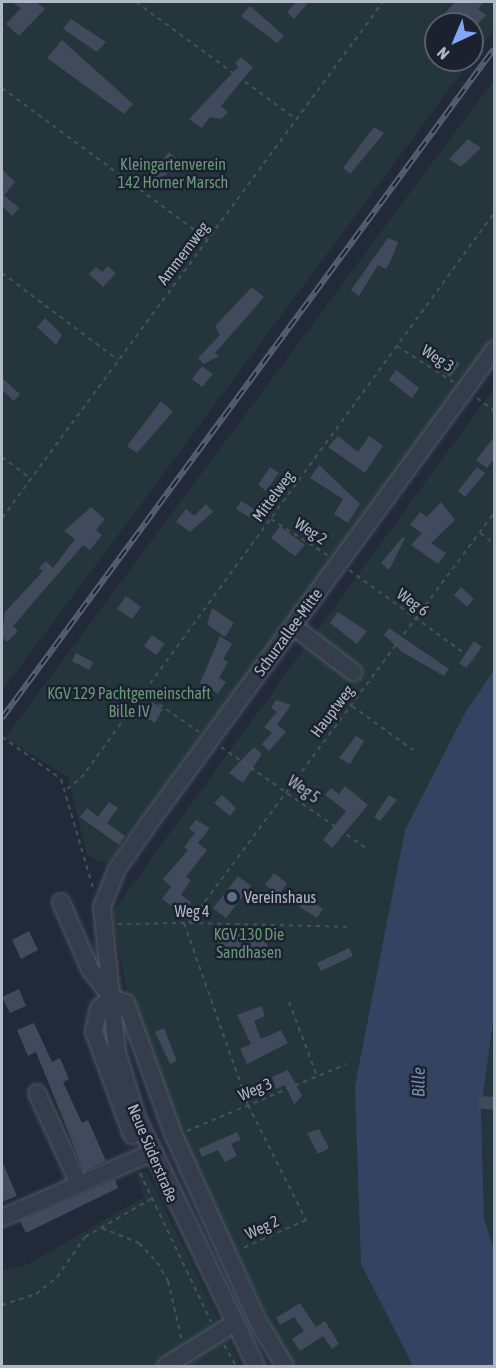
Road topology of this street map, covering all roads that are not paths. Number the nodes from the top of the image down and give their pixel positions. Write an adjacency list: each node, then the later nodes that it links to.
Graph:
1 (495, 350): 2 (street, Schurzallee-Mitte)
2 (293, 626): 3 (street); 5 (street, Schurzallee-Mitte)
3 (354, 672)
4 (61, 902): 6 (street)
5 (103, 915): 6 (street, Neue Süderstraße)
6 (112, 998): 8 (street, Neue Süderstraße); 14 (street)
7 (37, 1093): 9 (street)
8 (142, 1156): 9 (street); 11 (street, Neue Süderstraße)
9 (79, 1184): 10 (street)
10 (2, 1218)
11 (232, 1324): 12 (street); 13 (street, Neue Süderstraße)
12 (166, 1366)
13 (256, 1366)
14 (285, 1366)

